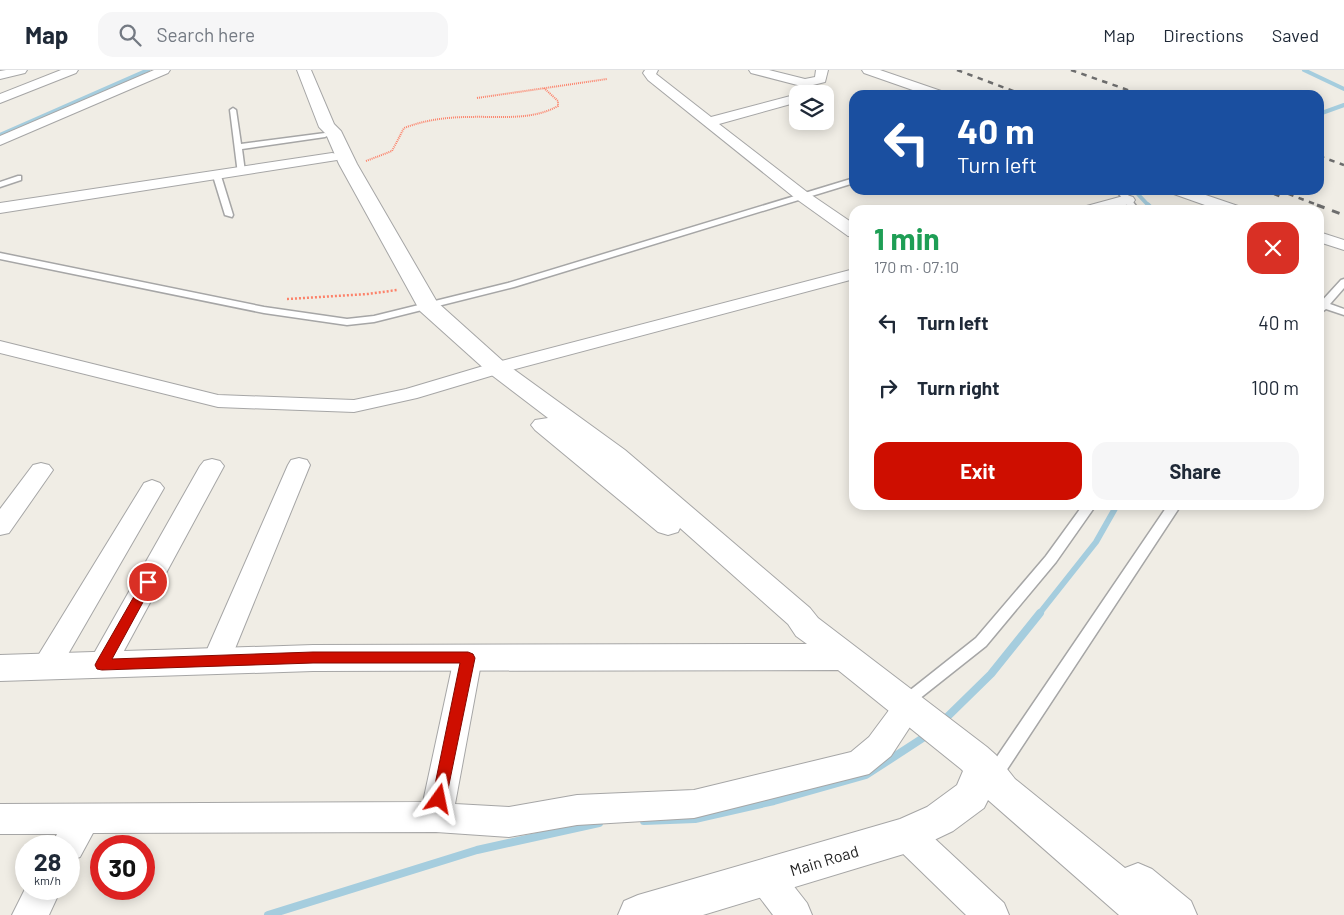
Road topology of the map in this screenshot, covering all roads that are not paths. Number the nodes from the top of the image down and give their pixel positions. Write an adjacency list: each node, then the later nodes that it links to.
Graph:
1 (21, 70): 9 (street)
2 (72, 70): 11 (street)
3 (164, 70): 15 (street)
4 (305, 70): 16 (street)
5 (652, 70): 14 (street)
6 (755, 70): 7 (street)
7 (822, 70)
8 (868, 70): 10 (street)
9 (0, 75)
10 (925, 90)
11 (0, 99)
12 (789, 100): 14 (street)
13 (233, 110): 17 (lane)
14 (710, 122): 23 (street)
15 (0, 141)
16 (333, 146): 17 (lane); 18 (street); 39 (street); 39 (street)
17 (239, 147): 18 (lane)
18 (241, 172): 19 (street)
19 (217, 176): 28 (street); 29 (lane)
20 (18, 178): 22 (lane)
21 (849, 181): 23 (lane)
22 (0, 185)
23 (800, 194): 30 (street); 39 (lane)
24 (1191, 195): 27 (street)
25 (1127, 200): 26 (street)
26 (1108, 205)
27 (1220, 205)
28 (0, 208)
29 (229, 216)
30 (849, 228)
31 (1324, 239): 32 (street)
32 (1344, 245)
33 (0, 256): 39 (lane)
34 (849, 275): 43 (street)
35 (1344, 282): 37 (lane)
36 (1324, 293): 37 (lane)
37 (1331, 295): 38 (lane)
38 (1324, 304)
39 (420, 308): 43 (street)
40 (1324, 309): 41 (lane)
41 (1344, 312)
42 (0, 347): 43 (street)
43 (490, 370): 51 (street)
44 (299, 465): 53 (street)
45 (212, 466): 54 (street)
46 (41, 470): 50 (street)
47 (152, 488): 55 (street)
48 (1086, 510): 57 (lane)
49 (1171, 510): 58 (lane)
50 (0, 527)
51 (843, 657): 52 (street); 57 (street)
52 (468, 658): 53 (street); 59 (street)
53 (216, 661): 54 (street)
54 (102, 665): 55 (street)
55 (46, 667): 56 (street)
56 (0, 668)
57 (908, 707): 58 (street); 59 (street)
58 (990, 767): 63 (street, Main Road); 70 (street); 71 (street)
59 (436, 817): 60 (street)
60 (84, 818): 61 (street); 62 (street)
61 (0, 819)
62 (74, 835)
63 (907, 835): 64 (street, Main Road); 69 (street)
64 (766, 878): 67 (street, Main Road); 68 (street)
65 (38, 900): 66 (street)
66 (30, 915)
67 (641, 915)
68 (794, 915)
69 (991, 915)
70 (1150, 915)
71 (1177, 915)

